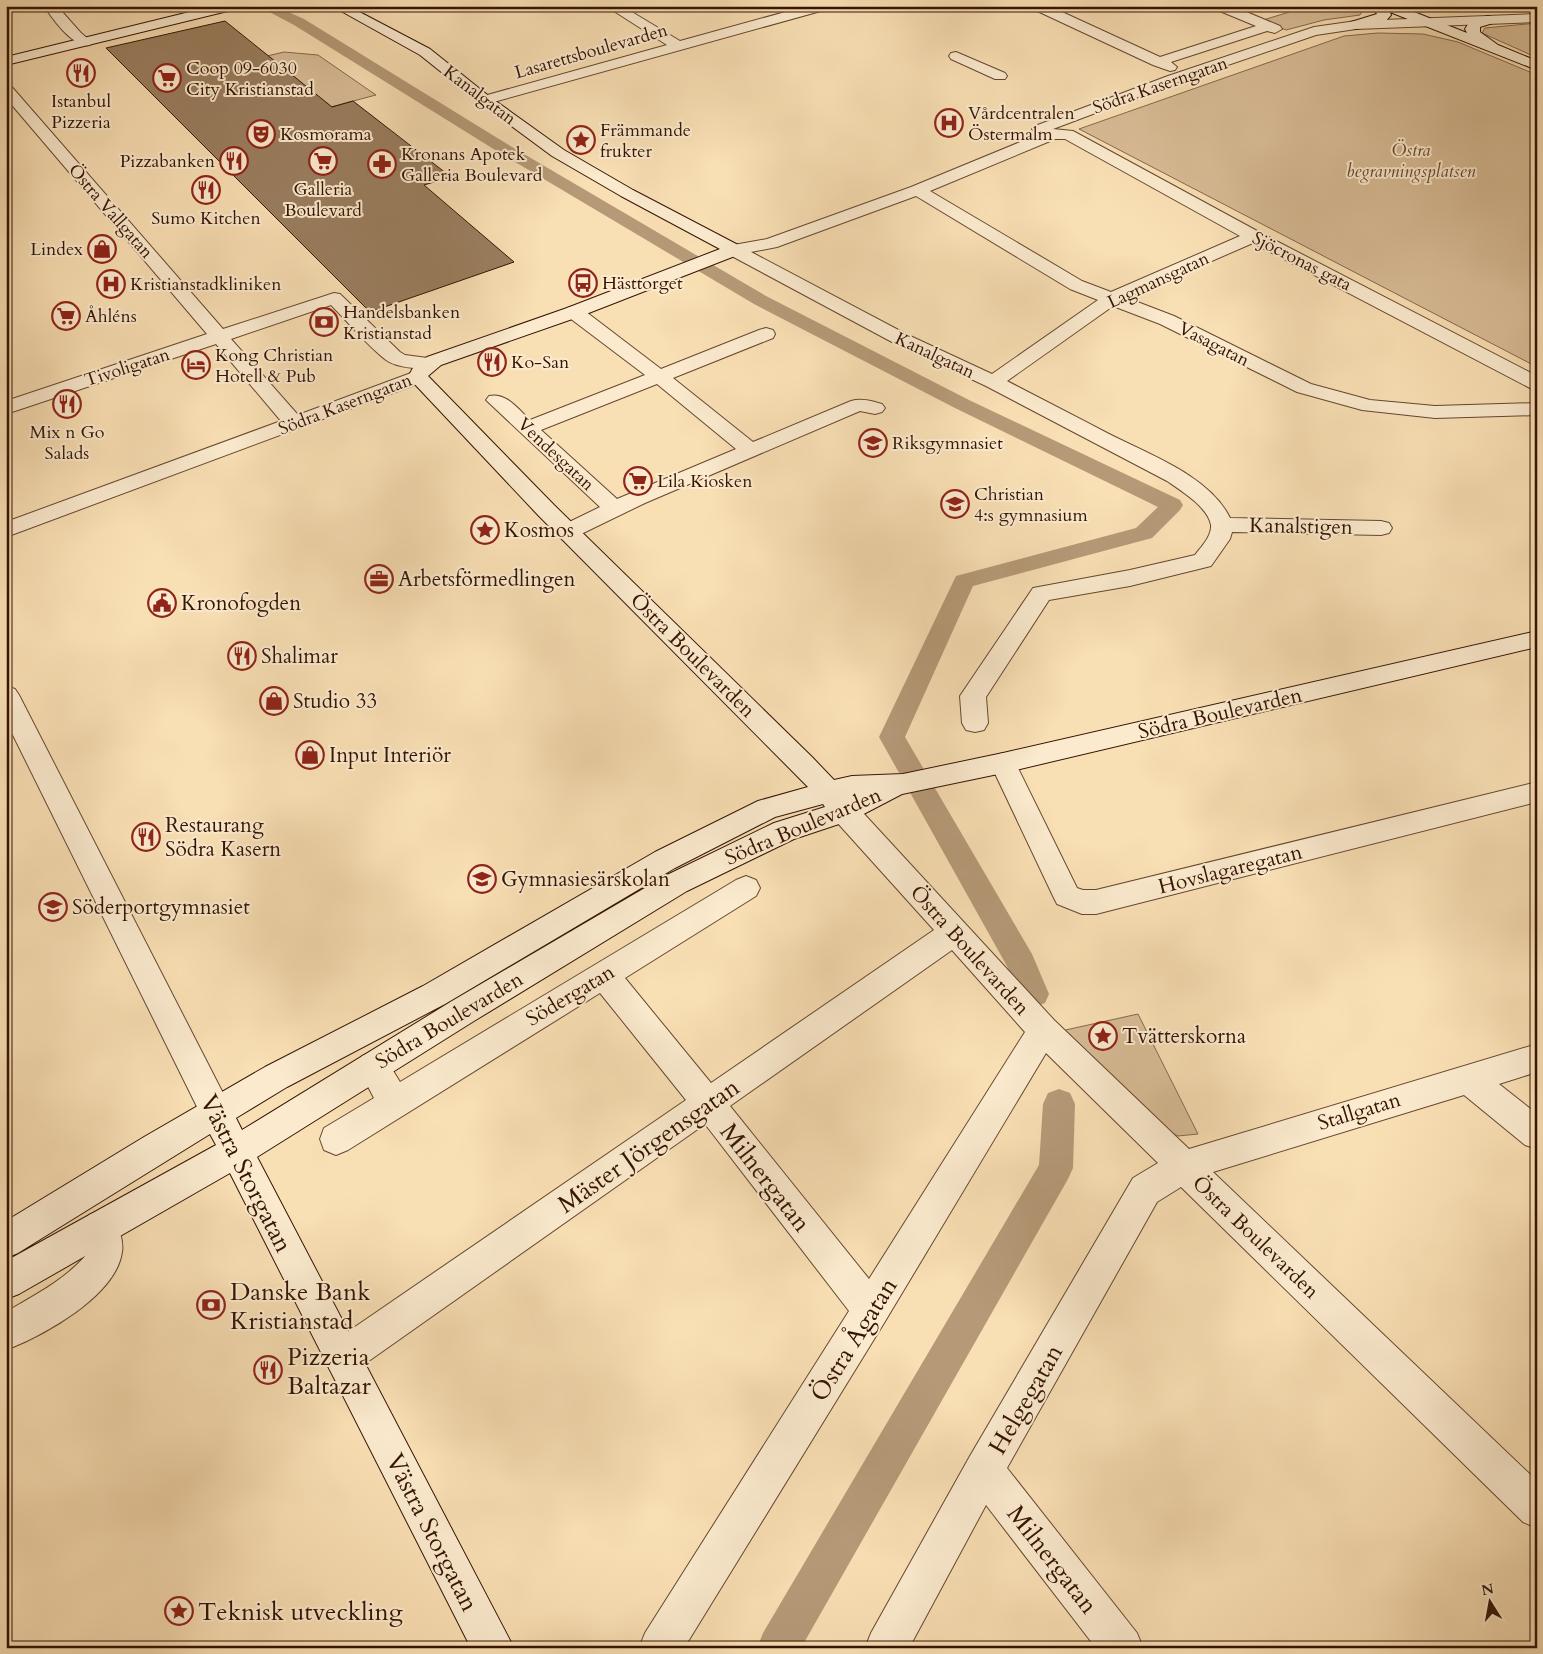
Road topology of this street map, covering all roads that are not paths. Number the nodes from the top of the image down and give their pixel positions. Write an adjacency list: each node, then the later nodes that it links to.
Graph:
1 (18, 6): 11 (street)
2 (50, 6): 19 (street)
3 (231, 6): 19 (street)
4 (368, 6): 12 (street)
5 (612, 6): 20 (street)
6 (823, 6): 20 (street, Lasarettsboulevarden)
7 (1038, 6): 17 (street)
8 (1220, 6): 17 (street)
9 (1378, 6): 16 (street)
10 (1387, 6): 15 (street)
11 (6, 9)
12 (343, 9): 27 (street, Kanalgatan)
13 (1537, 18): 14 (street, Södra Kaserngatan)
14 (1488, 20): 15 (street, Södra Kaserngatan); 21 (street)
15 (1427, 22): 16 (street, Södra Kaserngatan); 21 (street)
16 (1356, 25): 18 (street, Södra Kaserngatan)
17 (1268, 26): 18 (street)
18 (1295, 37): 31 (street, Södra Kaserngatan)
19 (86, 42): 23 (street)
20 (678, 46): 27 (street, Lasarettsboulevarden)
21 (1493, 48): 24 (street)
22 (956, 56): 25 (street)
23 (6, 61)
24 (1537, 66)
25 (1000, 76)
26 (6, 89): 35 (street, Östra Vallgatan)
27 (485, 100): 31 (street, Kanalgatan)
28 (1068, 134): 29 (street, Södra Kaserngatan); 30 (street, Sjöcronas gata)
29 (917, 190): 31 (street, Södra Kaserngatan); 32 (street, Vasagatan)
30 (1253, 236): 32 (street, Lagmansgatan); 39 (street, Sjöcronas gata)
31 (734, 250): 33 (street, Södra Kaserngatan); 38 (street, Kanalgatan)
32 (1112, 299): 38 (street, Lagmansgatan); 43 (street, Vasagatan)
33 (574, 312): 36 (street, Södra Kaserngatan); 37 (street)
34 (766, 334): 37 (street)
35 (220, 337): 36 (street, Tivoligatan); 41 (street, Tivoligatan); 44 (street, Östra Vallgatan)
36 (423, 370): 44 (street, Södra Kaserngatan); 51 (street, Östra Boulevarden)
37 (660, 377): 45 (street); 46 (street)
38 (993, 382): 48 (street, Kanalgatan)
39 (1537, 384)
40 (496, 400): 45 (street, Vendesgatan)
41 (6, 408)
42 (875, 408): 46 (street, Vendesgatan)
43 (1537, 409)
44 (294, 423): 50 (street, Södra Kaserngatan)
45 (528, 428): 47 (street, Vendesgatan)
46 (750, 450): 47 (street, Vendesgatan)
47 (615, 509): 51 (street, Vendesgatan)
48 (1222, 525): 49 (street, Kanalstigen); 54 (street)
49 (1381, 528)
50 (6, 530)
51 (569, 531): 57 (street, Östra Boulevarden)
52 (1537, 639): 55 (street, Södra Boulevarden)
53 (6, 695): 67 (street, Västra Storgatan)
54 (975, 723)
55 (1003, 763): 56 (street, Hovslagaregatan); 57 (street, Södra Boulevarden)
56 (1537, 792)
57 (836, 801): 59 (street, Östra Boulevarden); 63 (street, Södra Boulevarden); 67 (street, Södra Boulevarden)
58 (746, 888): 60 (street, Södergatan)
59 (954, 932): 61 (street, Östra Boulevarden); 66 (street, Mäster Jörgensgatan)
60 (604, 975): 65 (street, Södergatan); 66 (street, Milnergatan)
61 (1043, 1030): 71 (street, Östra Boulevarden); 75 (street, Östra Ågatan)
62 (1537, 1058): 64 (street, Stallgatan)
63 (373, 1066): 65 (street); 70 (street, Södra Boulevarden)
64 (1467, 1078): 68 (street); 71 (street, Stallgatan)
65 (394, 1103): 69 (street, Södergatan)
66 (708, 1103): 75 (street, Milnergatan); 77 (street, Mäster Jörgensgatan)
67 (216, 1112): 70 (street, Västra Storgatan); 73 (street, Södra Boulevarden)
68 (1537, 1134)
69 (336, 1139)
70 (236, 1152): 72 (street, Södra Boulevarden); 77 (street, Västra Storgatan)
71 (1184, 1167): 78 (street, Helgegatan); 79 (street, Östra Boulevarden)
72 (101, 1227): 74 (street, Södra Boulevarden); 76 (street)
73 (6, 1241)
74 (6, 1280)
75 (871, 1310): 81 (street, Östra Ågatan)
76 (6, 1332)
77 (343, 1357): 80 (street, Västra Storgatan)
78 (984, 1470): 82 (street, Helgegatan); 83 (street, Milnergatan)
79 (1537, 1508)
80 (493, 1648)
81 (660, 1648)
82 (886, 1648)
83 (1122, 1648)

